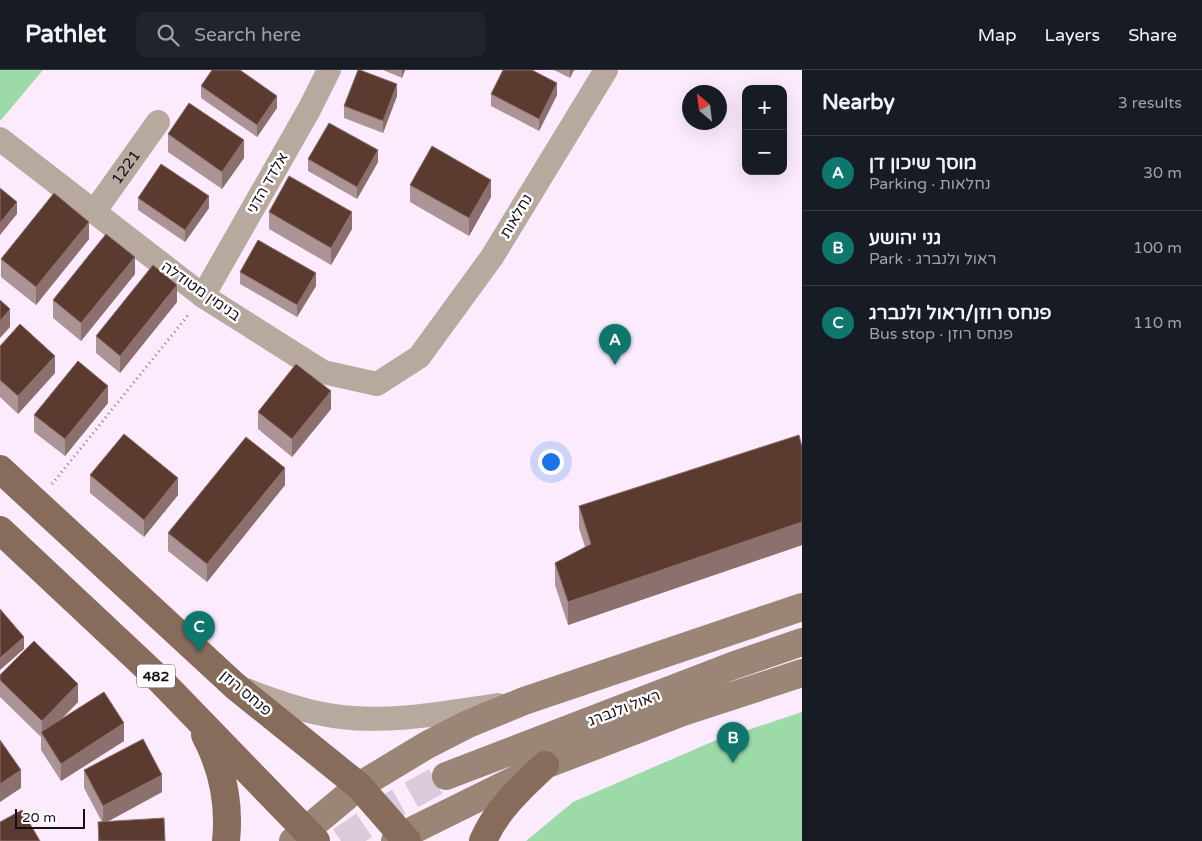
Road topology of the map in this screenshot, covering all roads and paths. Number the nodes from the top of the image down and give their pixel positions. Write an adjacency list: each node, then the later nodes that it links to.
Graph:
1 (329, 70): 6 (street, אלדד הדני)
2 (606, 70): 7 (street, נחלאות)
3 (158, 122): 5 (street, 1221)
4 (0, 140): 5 (street, בנימין מטודלה)
5 (94, 212): 6 (street, בנימין מטודלה)
6 (203, 296): 7 (street, בנימין מטודלה); 9 (path)
7 (418, 357)
8 (0, 469): 14 (main road, פנחס רוזן)
9 (50, 486)
10 (0, 530): 16 (main road, 482)
11 (802, 607): 15 (street)
12 (802, 642): 18 (street, ראול ולנברג)
13 (802, 673): 17 (street)
14 (235, 686): 15 (street); 19 (main road, פנחס רוזן)
15 (524, 701): 19 (street)
16 (195, 716): 20 (main road, 482); 22 (main road)
17 (545, 766): 21 (street); 23 (main road)
18 (446, 776)
19 (359, 786): 20 (street); 21 (main road, פנחס רוזן)
20 (305, 837)
21 (401, 839)
22 (226, 841)
23 (483, 841)

